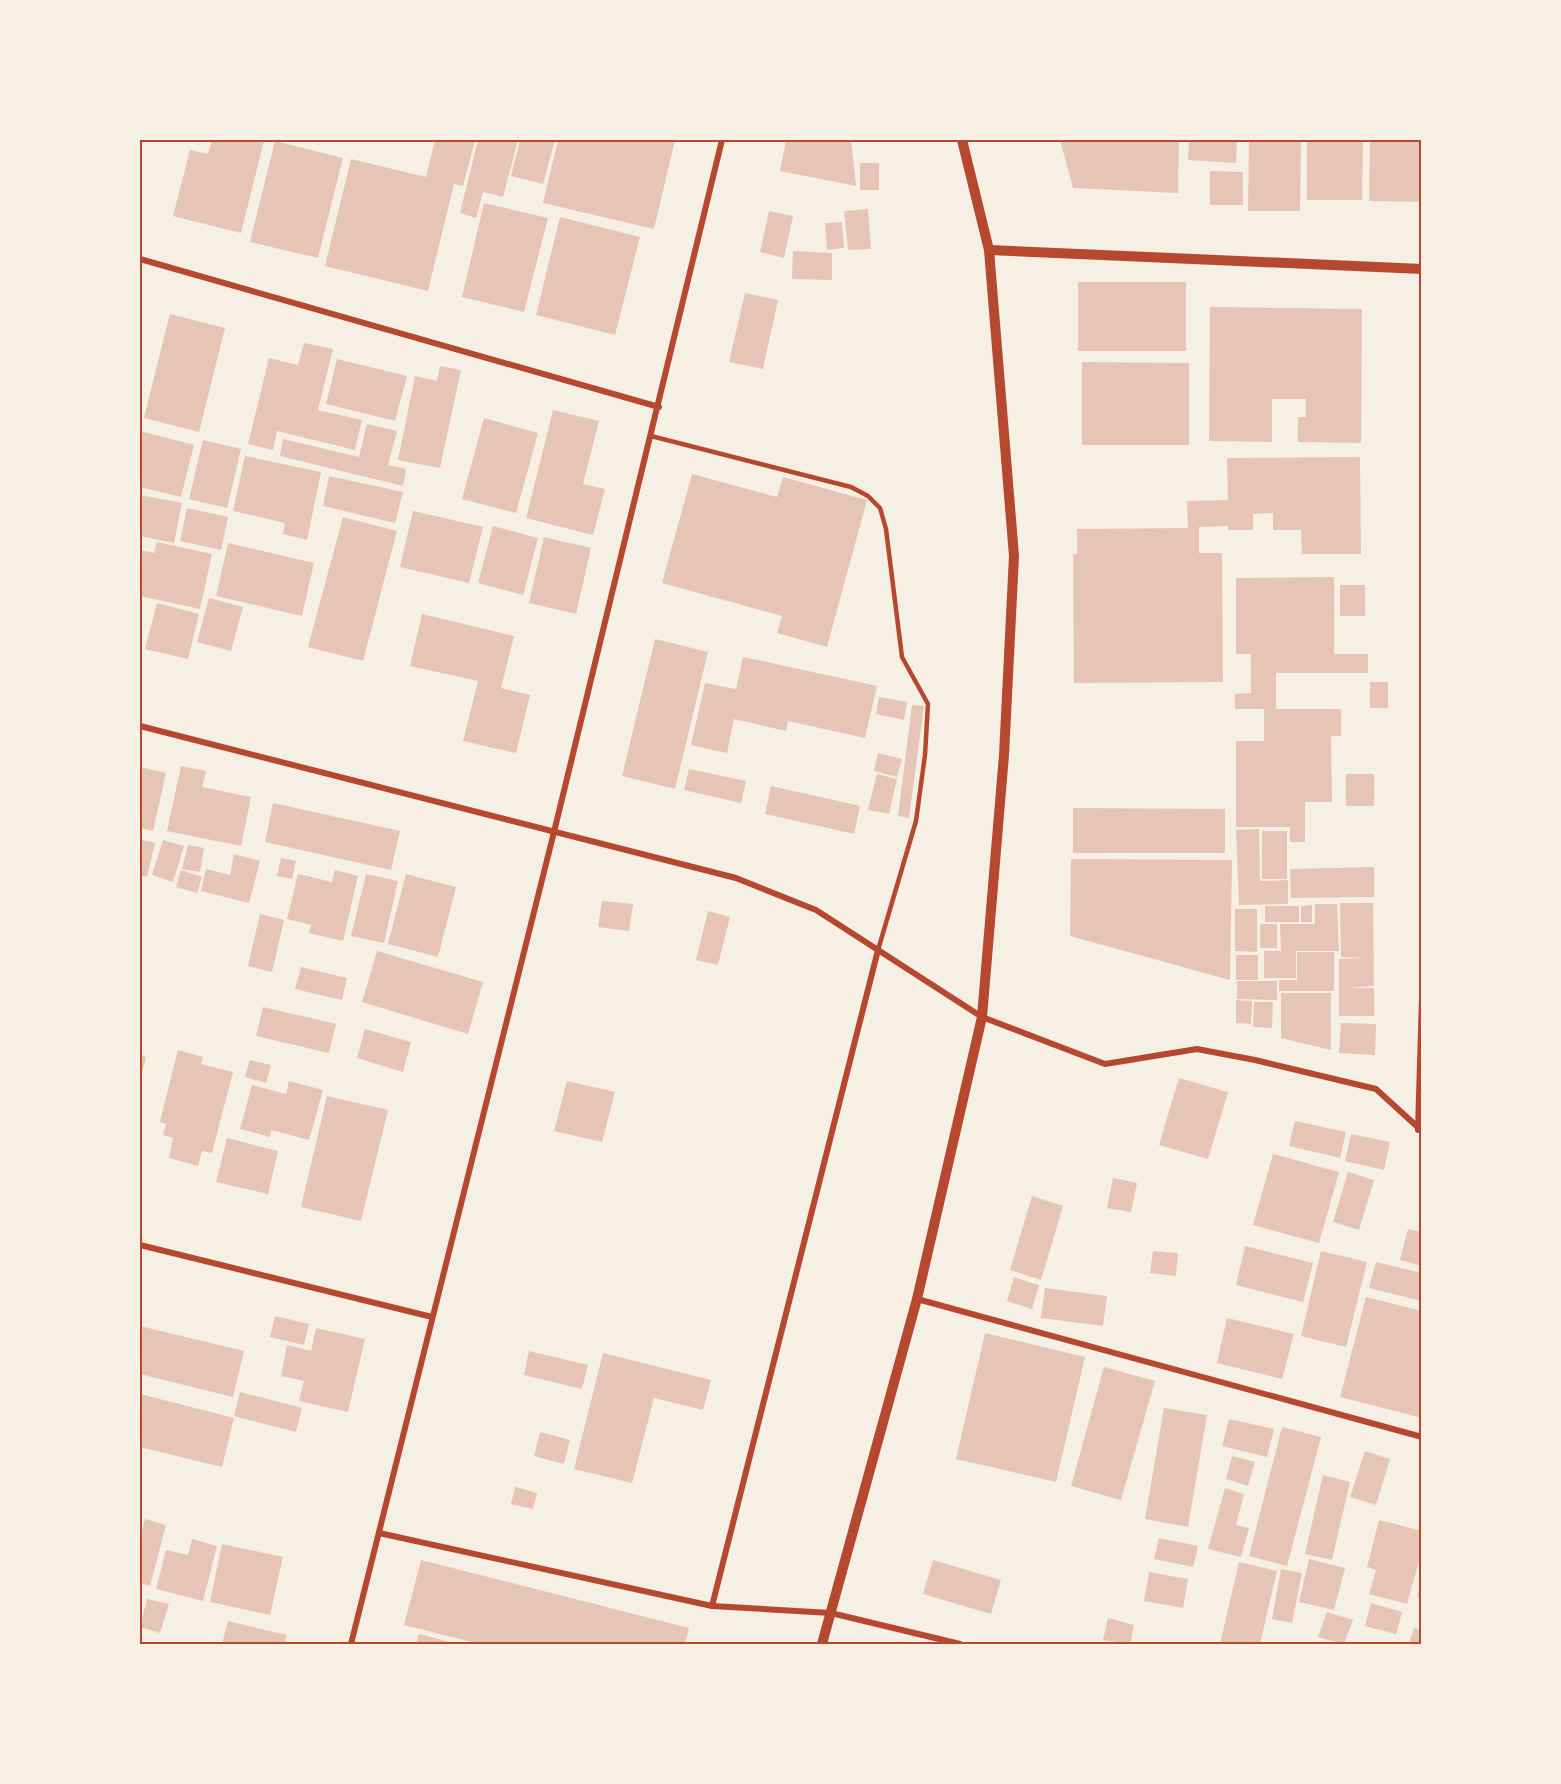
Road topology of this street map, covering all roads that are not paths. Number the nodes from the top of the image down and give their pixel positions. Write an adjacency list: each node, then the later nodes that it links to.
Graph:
1 (722, 140): 6 (street)
2 (962, 140): 3 (street)
3 (989, 250): 5 (street); 12 (street)
4 (140, 258): 6 (street)
5 (1422, 269)
6 (659, 407): 7 (street)
7 (651, 436): 9 (street); 10 (lane)
8 (140, 726): 9 (street)
9 (554, 832): 10 (street); 16 (street)
10 (878, 950): 12 (street); 19 (street)
11 (1422, 997): 13 (street)
12 (982, 1017): 13 (street); 15 (street)
13 (1420, 1130)
14 (140, 1245): 16 (street)
15 (916, 1299): 17 (street); 20 (street)
16 (432, 1317): 18 (street)
17 (1422, 1437)
18 (379, 1533): 19 (street); 21 (street)
19 (712, 1606): 20 (street)
20 (831, 1613): 22 (street); 23 (street)
21 (351, 1644)
22 (822, 1644)
23 (960, 1644)

